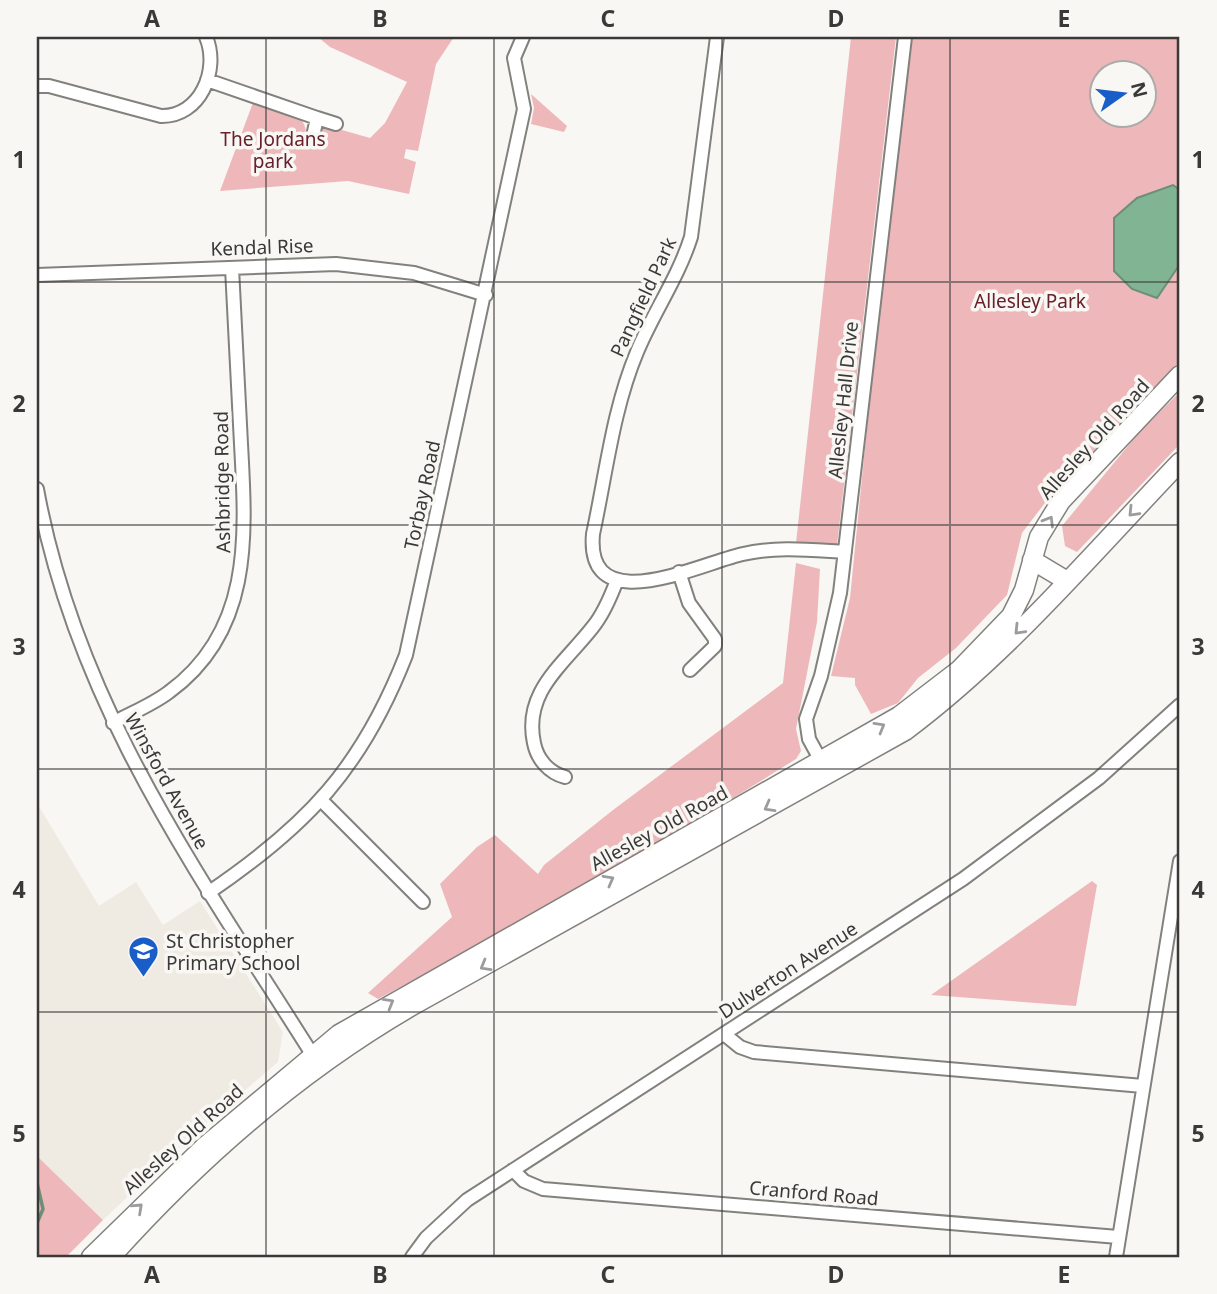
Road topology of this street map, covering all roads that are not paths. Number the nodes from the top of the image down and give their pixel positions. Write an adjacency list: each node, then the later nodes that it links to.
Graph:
1 (206, 37): 5 (street)
2 (523, 37): 12 (street, Torbay Road)
3 (717, 37): 19 (street, Pangfield Park)
4 (905, 37): 16 (street, Allesley Hall Drive)
5 (207, 80): 6 (street); 7 (street)
6 (37, 86)
7 (317, 118): 8 (street); 9 (street)
8 (335, 124)
9 (313, 136)
10 (232, 268): 11 (street, Kendal Rise); 12 (street, Kendal Rise); 23 (street, Ashbridge Road)
11 (37, 275)
12 (486, 295): 26 (street, Torbay Road)
13 (1180, 375): 17 (main road, Allesley Old Road, one-way to 13)
14 (1180, 462): 20 (main road, Allesley Old Road, one-way to 20)
15 (37, 489): 23 (street, Winsford Avenue)
16 (845, 552): 18 (street); 24 (street, Allesley Hall Drive)
17 (1032, 561): 20 (main road); 24 (main road, Allesley Old Road, one-way to 17)
18 (679, 572): 19 (street); 21 (street)
19 (617, 580): 25 (street)
20 (1067, 581): 30 (main road, Allesley Old Road, one-way to 30)
21 (691, 670)
22 (1180, 705): 31 (street, Dulverton Avenue)
23 (113, 723): 28 (street, Winsford Avenue)
24 (821, 761): 30 (main road, Allesley Old Road, one-way to 24)
25 (565, 777)
26 (321, 800): 28 (street, Torbay Road); 29 (street)
27 (1180, 861): 33 (street)
28 (208, 893): 32 (street, Winsford Avenue)
29 (423, 902)
30 (583, 903): 32 (main road, Allesley Old Road)
31 (724, 1034): 33 (street); 34 (street, Dulverton Avenue)
32 (316, 1060): 36 (main road, Allesley Old Road, one-way to 32); 37 (main road, Allesley Old Road)
33 (1143, 1086): 35 (street)
34 (513, 1170): 35 (street, Cranford Road); 38 (street, Dulverton Avenue)
35 (1118, 1237): 39 (street)
36 (91, 1257)
37 (111, 1257)
38 (412, 1257)
39 (1116, 1257)

